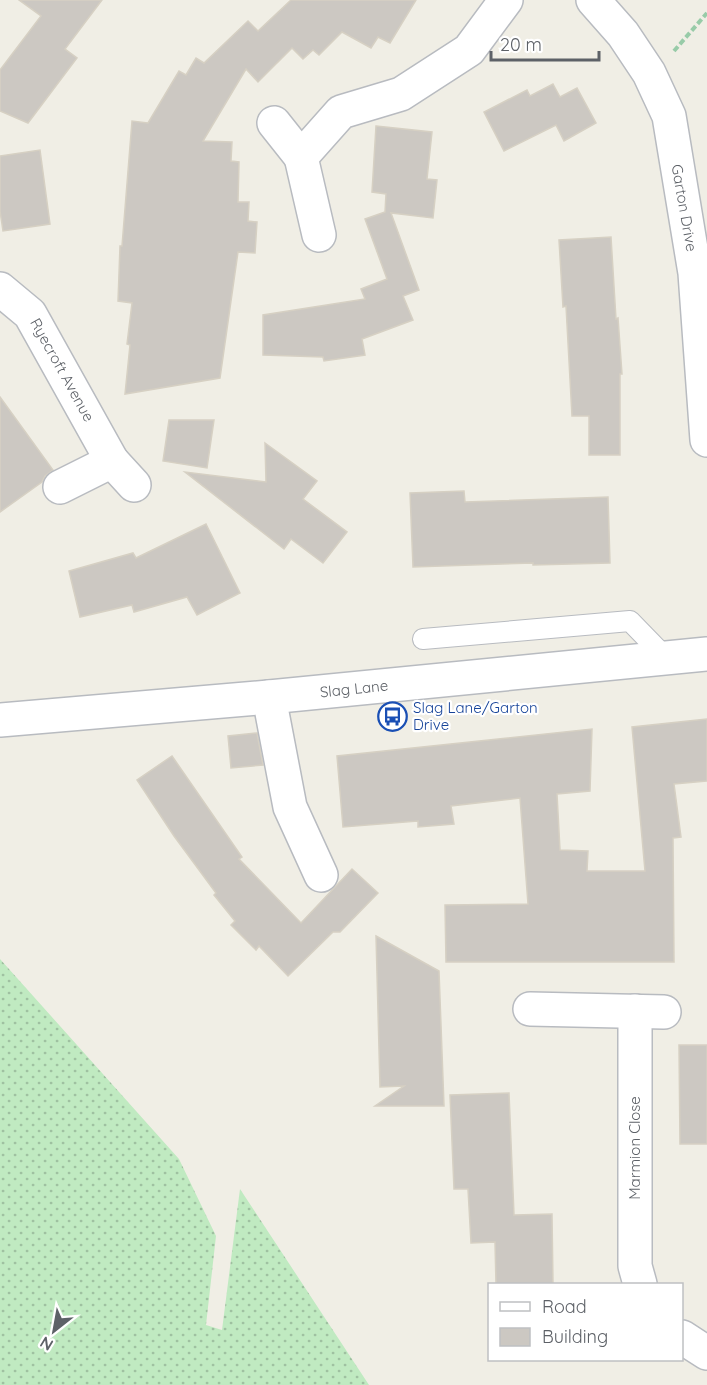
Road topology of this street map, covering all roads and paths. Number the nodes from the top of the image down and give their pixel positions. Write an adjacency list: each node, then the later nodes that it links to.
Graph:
1 (506, 0): 6 (street)
2 (593, 0): 4 (street, Garton Drive)
3 (707, 13): 4 (path)
4 (649, 73): 8 (street, Garton Drive)
5 (273, 123): 6 (street)
6 (301, 157): 7 (street)
7 (320, 235)
8 (701, 272): 10 (street, Garton Drive)
9 (0, 289): 11 (street, Ryecroft Avenue)
10 (707, 440)
11 (112, 461): 12 (street, Ryecroft Avenue); 13 (street)
12 (134, 485)
13 (60, 487)
14 (423, 639): 16 (lane)
15 (707, 654): 16 (street, Slag Lane)
16 (666, 658): 17 (street, Slag Lane)
17 (269, 697): 18 (street, Slag Lane); 19 (street)
18 (0, 720)
19 (321, 875)
20 (530, 1010): 21 (street, Marmion Close)
21 (640, 1283)
22 (683, 1338): 23 (street)
23 (707, 1353)

